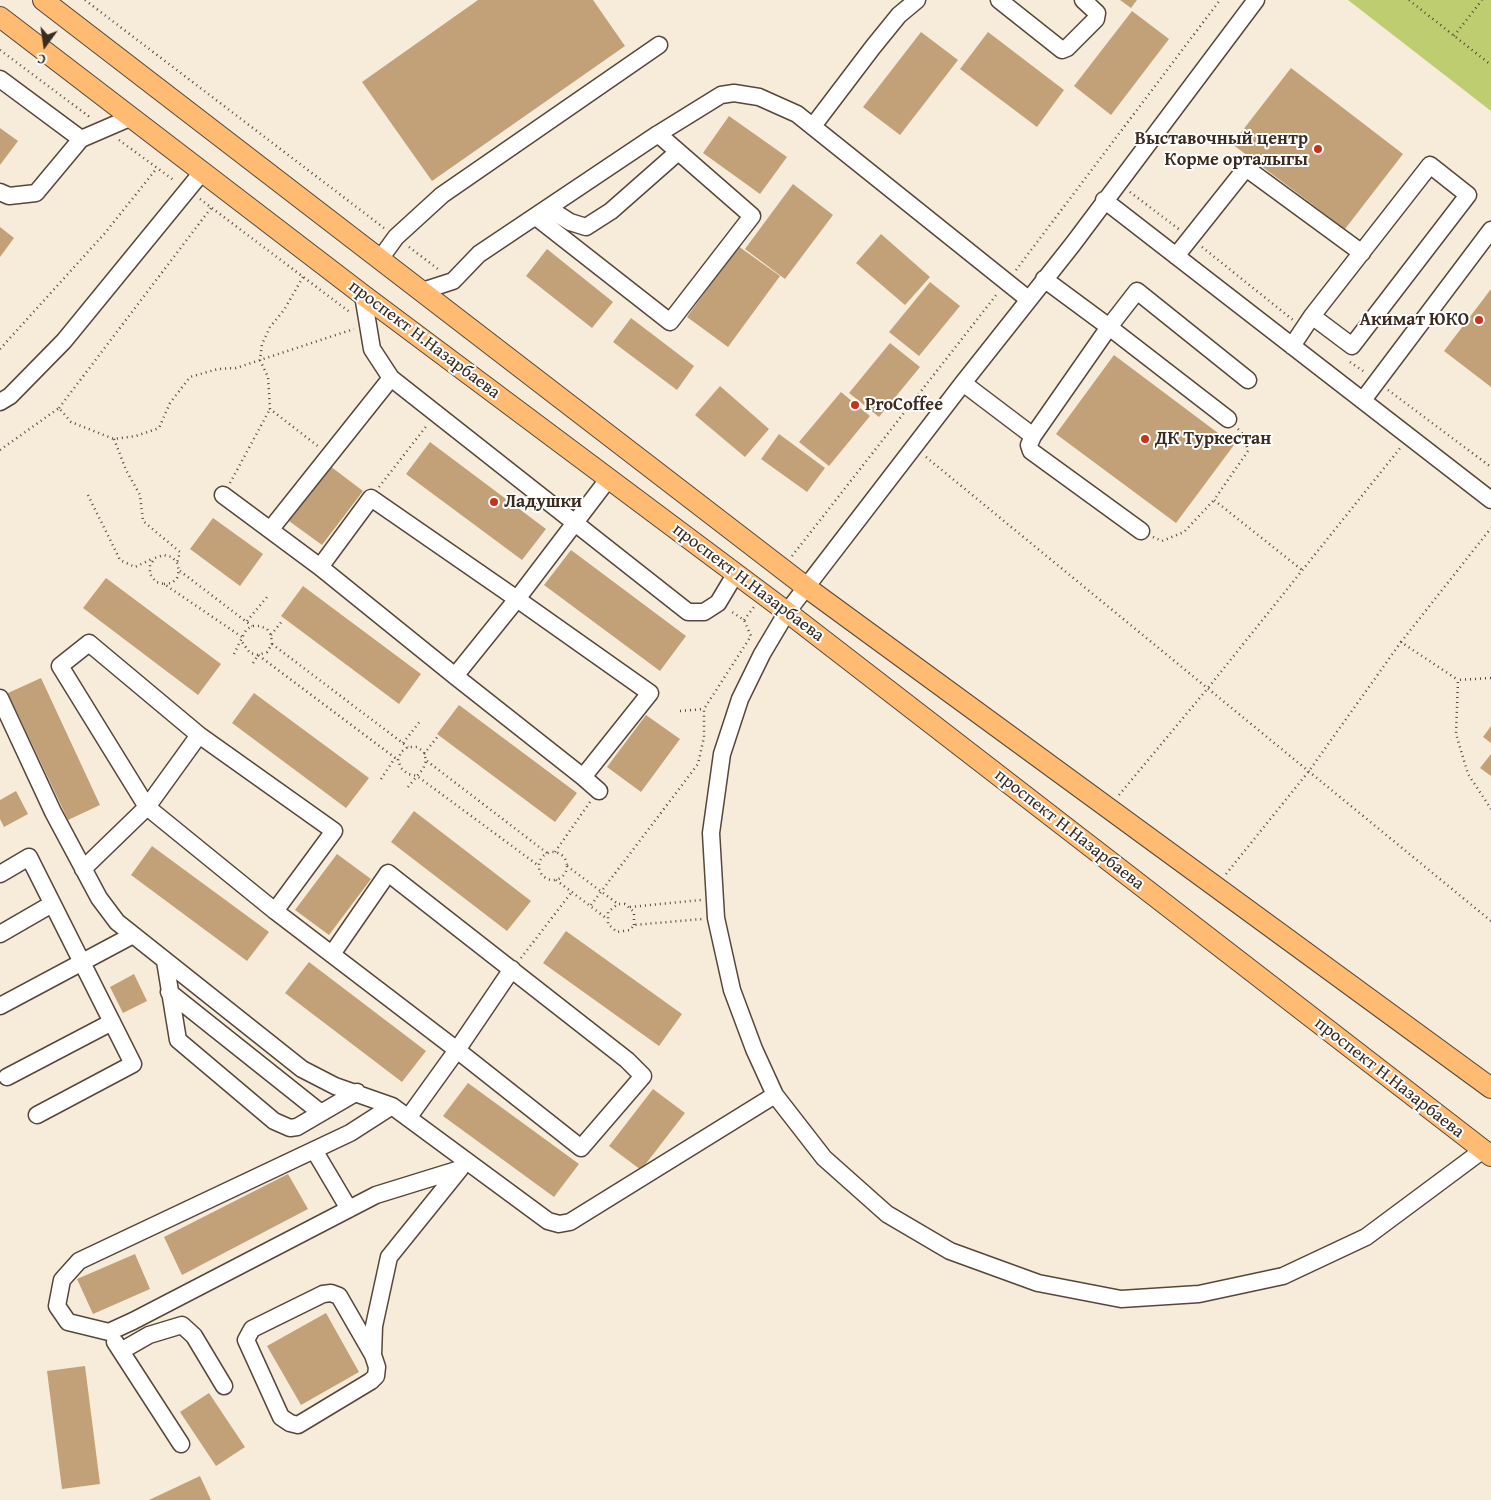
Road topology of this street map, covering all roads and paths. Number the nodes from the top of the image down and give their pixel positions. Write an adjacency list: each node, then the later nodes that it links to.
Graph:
1 (43, 0): 34 (main road, проспект Н.Назарбаева)
2 (85, 0): 31 (path)
3 (917, 0): 18 (street)
4 (999, 0): 5 (street)
5 (1083, 0)
6 (1256, 0): 27 (street)
7 (1409, 0): 10 (path)
8 (1416, 0): 10 (path)
9 (1482, 0): 12 (path)
10 (1414, 4): 12 (path)
11 (0, 17): 17 (main road, проспект Н.Назарбаева)
12 (1454, 36): 15 (path)
13 (659, 45): 31 (street)
14 (0, 50): 19 (path)
15 (1491, 65)
16 (0, 79): 21 (street)
17 (132, 117): 19 (street); 24 (main road, проспект Н.Назарбаева)
18 (814, 126): 20 (street); 40 (street)
19 (104, 129): 21 (street); 23 (path)
20 (658, 134): 22 (street); 29 (street)
21 (81, 139): 26 (street)
22 (678, 152): 29 (street); 29 (street)
23 (157, 168): 25 (path); 45 (path)
24 (203, 171): 25 (street); 39 (main road, проспект Н.Назарбаева)
25 (188, 190): 28 (path); 51 (street)
26 (0, 192)
27 (1104, 200): 33 (street); 36 (street)
28 (211, 208): 35 (path); 52 (path)
29 (542, 212): 37 (street)
30 (1491, 230): 50 (street)
31 (396, 237): 34 (street); 37 (path)
32 (1362, 253): 33 (street); 41 (street); 41 (street)
33 (1176, 256): 44 (street)
34 (380, 259): 38 (main road, проспект Н.Назарбаева)
35 (303, 276): 42 (path); 46 (path)
36 (1044, 279): 40 (street); 43 (street)
37 (453, 281): 38 (street)
38 (422, 292): 79 (main road, проспект Н.Назарбаева)
39 (363, 295): 42 (street); 62 (main road, проспект Н.Назарбаева)
40 (1028, 299): 49 (street)
41 (1312, 316): 44 (street)
42 (368, 325): 46 (path); 47 (street)
43 (1108, 327): 48 (street); 55 (street); 56 (street)
44 (1292, 346): 50 (street)
45 (0, 349)
46 (260, 360): 53 (path); 58 (path)
47 (390, 378): 54 (street); 61 (street)
48 (1248, 380)
49 (963, 383): 56 (street); 59 (street)
50 (1363, 400): 57 (street)
51 (0, 402)
52 (59, 408): 58 (path); 60 (path)
53 (270, 409): 61 (path); 64 (path)
54 (435, 414): 65 (path); 68 (street)
55 (1228, 419): 66 (path)
56 (1033, 436): 71 (street)
57 (1409, 436): 67 (street); 76 (path)
58 (114, 439): 73 (path)
59 (914, 447): 79 (street); 98 (path)
60 (0, 450)
61 (330, 455): 70 (street)
62 (610, 478): 68 (street); 77 (main road, проспект Н.Назарбаева)
63 (88, 495): 72 (path)
64 (223, 495): 70 (street)
65 (371, 498): 74 (street); 81 (street)
66 (1214, 500): 71 (path); 76 (path)
67 (1491, 500)
68 (575, 524): 81 (street); 82 (street)
69 (1491, 528): 90 (path)
70 (270, 530): 74 (street)
71 (1141, 531)
72 (156, 558): 73 (path); 78 (path)
73 (178, 563): 75 (path)
74 (320, 567): 95 (street)
75 (179, 570): 78 (path); 85 (path)
76 (1302, 570): 98 (path)
77 (736, 573): 82 (street); 83 (main road, проспект Н.Назарбаева)
78 (164, 584): 88 (path)
79 (806, 587): 83 (street); 117 (main road, проспект Н.Назарбаева)
80 (267, 598): 85 (path)
81 (518, 599): 95 (street); 112 (street)
82 (718, 603): 100 (path)
83 (787, 612): 129 (street); 158 (main road, проспект Н.Назарбаева)
84 (282, 621): 87 (path)
85 (247, 622): 86 (path)
86 (252, 626): 87 (path); 88 (path)
87 (271, 635): 91 (path)
88 (242, 637): 89 (path)
89 (242, 642): 92 (path); 93 (path)
90 (1401, 642): 97 (path); 110 (path)
91 (272, 644): 93 (path); 105 (path)
92 (234, 654)
93 (258, 655): 94 (path); 108 (path)
94 (253, 663)
95 (455, 676): 112 (street)
96 (1491, 678): 97 (path)
97 (1458, 680): 118 (path)
98 (1208, 688): 110 (path); 117 (path)
99 (0, 698): 123 (street)
100 (704, 709): 101 (path); 127 (path)
101 (680, 711)
102 (421, 720): 105 (path)
103 (199, 735): 116 (street); 116 (street); 134 (street)
104 (438, 736): 107 (path)
105 (403, 743): 106 (path)
106 (408, 747): 107 (path); 108 (path)
107 (424, 754): 109 (path)
108 (397, 759): 111 (path); 113 (path)
109 (426, 761): 111 (path); 120 (path)
110 (1309, 771): 126 (path); 137 (path)
111 (417, 776): 114 (path); 121 (path)
112 (583, 778): 115 (street)
113 (381, 779)
114 (408, 787)
115 (599, 791): 119 (path)
116 (147, 807): 123 (street); 134 (street)
117 (1108, 808): 126 (main road, проспект Н.Назарбаева)
118 (1491, 809)
119 (555, 852): 120 (path); 122 (path)
120 (547, 853): 121 (path)
121 (539, 866): 125 (path)
122 (567, 866): 125 (path); 127 (path)
123 (84, 869): 140 (street)
124 (0, 874): 130 (street)
125 (556, 880): 128 (path)
126 (1216, 886): 150 (main road, проспект Н.Назарбаева)
127 (602, 891): 131 (path); 132 (path)
128 (572, 893): 132 (path); 144 (path)
129 (715, 899): 133 (path); 136 (street)
130 (52, 904): 139 (street); 143 (street)
131 (618, 904): 133 (path); 135 (path)
132 (591, 905): 135 (path)
133 (630, 907): 138 (path)
134 (275, 910): 141 (street)
135 (606, 918): 138 (path)
136 (716, 918): 138 (path); 152 (street)
137 (1491, 921)
138 (634, 925)
139 (0, 934)
140 (134, 935): 142 (street); 143 (street)
141 (332, 954): 144 (street); 148 (street)
142 (165, 961): 145 (street); 151 (street)
143 (81, 963): 146 (street); 147 (street)
144 (512, 969): 148 (street); 148 (street)
145 (169, 992): 154 (street); 154 (street)
146 (0, 1006)
147 (112, 1022): 149 (street); 155 (street)
148 (457, 1050): 156 (street)
149 (7, 1078)
150 (1491, 1088)
151 (357, 1092): 153 (street); 154 (street)
152 (775, 1095): 158 (street); 159 (street)
153 (392, 1106): 156 (street); 157 (street)
154 (320, 1113)
155 (37, 1115)
156 (408, 1118): 159 (street)
157 (314, 1150): 160 (street); 161 (street)
158 (1487, 1153)
159 (464, 1165): 160 (street); 163 (street)
160 (348, 1209): 161 (street)
161 (108, 1332): 162 (street)
162 (121, 1350): 164 (street); 165 (street)
163 (373, 1355): 163 (street)
164 (224, 1386)
165 (181, 1444)

